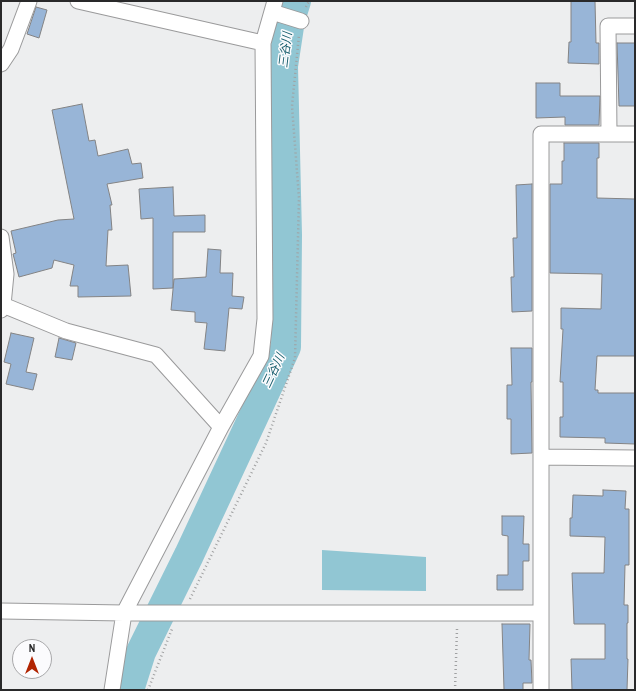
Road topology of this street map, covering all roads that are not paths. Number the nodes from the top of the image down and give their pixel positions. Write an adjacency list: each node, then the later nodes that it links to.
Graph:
1 (29, 1): 7 (street)
2 (78, 1): 6 (street)
3 (274, 9): 4 (street); 6 (street)
4 (298, 20)
5 (635, 26): 8 (street)
6 (263, 44): 12 (street)
7 (1, 64)
8 (609, 134): 9 (street); 13 (street)
9 (635, 134)
10 (1, 237): 11 (street)
11 (2, 308): 12 (street)
12 (221, 427): 16 (street)
13 (541, 457): 14 (street); 17 (street)
14 (635, 458)
15 (1, 611): 16 (street)
16 (124, 613): 17 (street); 18 (street)
17 (541, 613): 19 (street)
18 (112, 690)
19 (541, 690)

